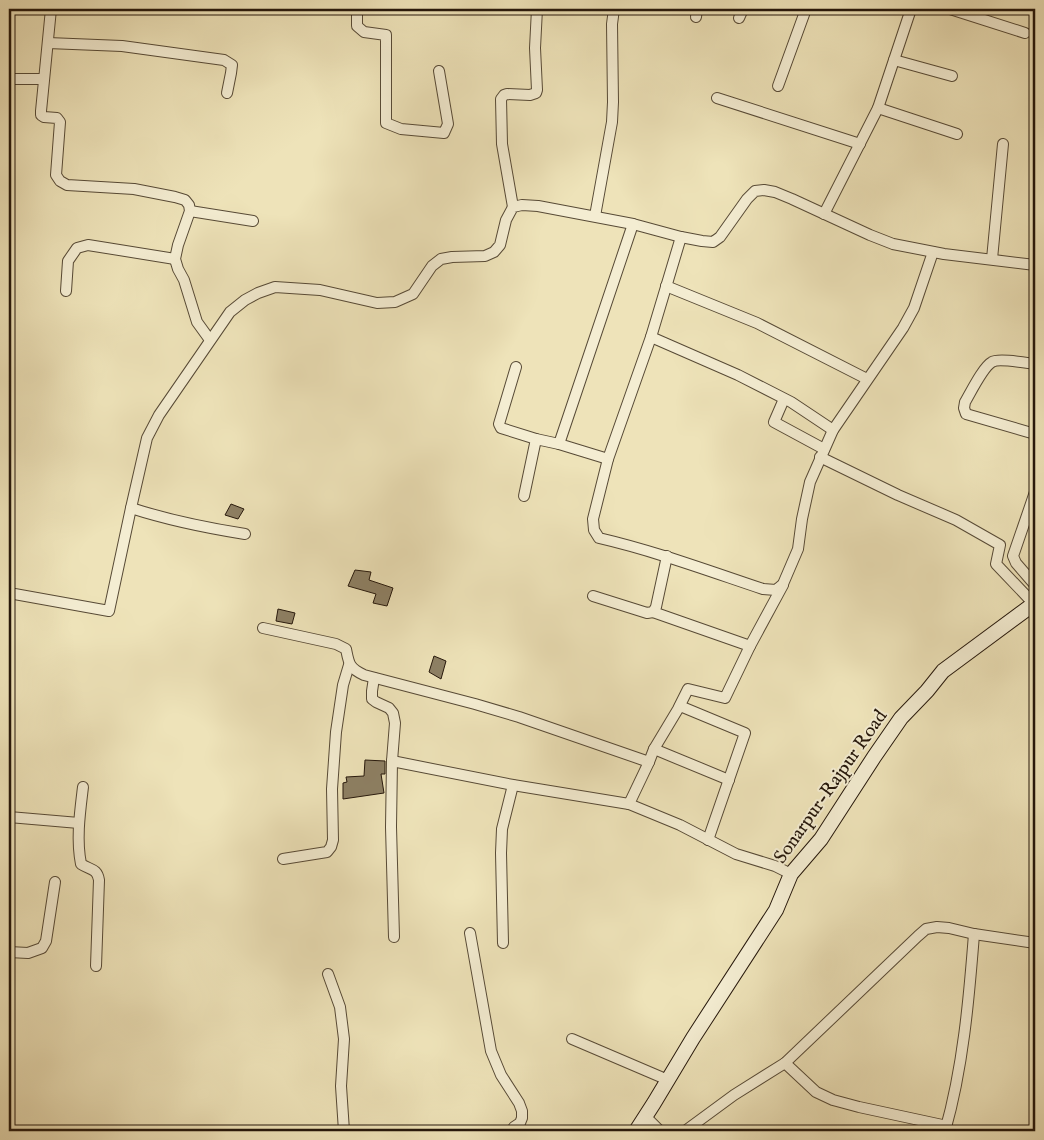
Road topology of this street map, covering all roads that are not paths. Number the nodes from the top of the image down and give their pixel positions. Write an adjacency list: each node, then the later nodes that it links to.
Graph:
1 (51, 9): 9 (street)
2 (357, 9): 11 (street)
3 (537, 9): 22 (street)
4 (614, 9): 25 (street)
5 (806, 9): 15 (street)
6 (911, 9): 10 (street)
7 (950, 9): 8 (street)
8 (1025, 33)
9 (48, 43): 13 (street); 16 (street)
10 (894, 60): 12 (street); 18 (street)
11 (439, 72)
12 (952, 76)
13 (43, 79): 14 (street); 23 (street)
14 (9, 80)
15 (778, 86)
16 (227, 93)
17 (717, 98): 20 (street)
18 (878, 108): 19 (street); 20 (street)
19 (957, 134)
20 (860, 144): 24 (street)
21 (1003, 144): 31 (street)
22 (513, 207): 25 (street); 36 (street)
23 (190, 211): 26 (street); 30 (street)
24 (824, 214): 28 (street); 29 (street)
25 (595, 216): 27 (street)
26 (253, 221)
27 (633, 224): 28 (street); 44 (street)
28 (681, 236): 33 (street)
29 (933, 252): 31 (street); 39 (street)
30 (176, 258): 34 (street); 36 (street)
31 (992, 259): 32 (street)
32 (1035, 264)
33 (666, 286): 35 (street); 39 (street)
34 (66, 290)
35 (651, 337): 40 (street); 46 (street)
36 (210, 340): 49 (street)
37 (1035, 364): 42 (street)
38 (516, 367): 43 (street)
39 (867, 379): 41 (street)
40 (784, 399): 41 (street); 45 (street)
41 (832, 430): 45 (street)
42 (1035, 434)
43 (536, 439): 44 (street); 48 (street)
44 (559, 444): 46 (street)
45 (822, 453): 52 (street); 56 (street)
46 (608, 459): 51 (street)
47 (1035, 492): 53 (street)
48 (524, 496)
49 (130, 508): 50 (street); 54 (street)
50 (245, 534)
51 (667, 556): 52 (street); 57 (street)
52 (783, 584): 59 (street)
53 (1035, 585)
54 (9, 594)
55 (593, 596): 57 (street)
56 (1035, 604): 74 (main road, Sonarpur-Rajpur Road)
57 (653, 612): 59 (street)
58 (263, 628): 60 (street)
59 (750, 646): 62 (street)
60 (349, 665): 61 (street); 73 (street)
61 (374, 678): 64 (street); 65 (street)
62 (680, 706): 63 (street); 66 (street)
63 (654, 749): 65 (street); 66 (street)
64 (392, 761): 67 (street); 78 (street)
65 (649, 762): 69 (street)
66 (729, 780): 72 (street)
67 (513, 785): 69 (street); 79 (street)
68 (83, 787): 71 (street)
69 (629, 804): 72 (street)
70 (9, 817): 71 (street)
71 (79, 823): 82 (street)
72 (708, 840): 74 (street)
73 (283, 859)
74 (791, 874): 86 (main road, Sonarpur-Rajpur Road)
75 (55, 882): 81 (street)
76 (470, 933): 90 (street)
77 (974, 934): 80 (street); 85 (street); 88 (street)
78 (394, 937)
79 (503, 943)
80 (1035, 943)
81 (9, 952)
82 (96, 966)
83 (328, 974): 89 (street)
84 (572, 1039): 86 (street)
85 (785, 1063): 88 (street); 93 (street)
86 (668, 1080): 87 (main road, Sonarpur-Rajpur Road)
87 (646, 1116): 91 (main road, Sonarpur-Rajpur Road); 92 (street)
88 (946, 1129)
89 (344, 1131)
90 (511, 1131)
91 (636, 1131)
92 (660, 1131)
93 (685, 1131)

